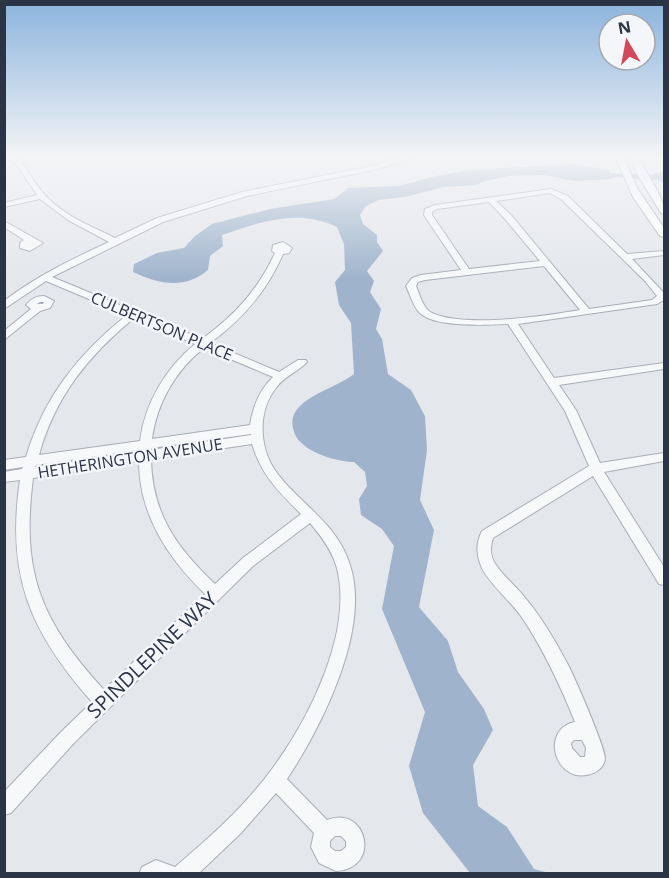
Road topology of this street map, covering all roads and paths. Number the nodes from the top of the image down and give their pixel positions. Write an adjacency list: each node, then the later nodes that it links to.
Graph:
1 (28, 197): 10 (street)
2 (43, 197): 16 (street)
3 (234, 197): 13 (street)
4 (254, 197): 13 (street)
5 (508, 197): 9 (street)
6 (563, 197): 19 (street)
7 (637, 197): 14 (main road)
8 (655, 197): 11 (main road)
9 (490, 199): 20 (street); 21 (street)
10 (4, 203)
11 (664, 211)
12 (4, 223): 15 (street)
13 (147, 228): 16 (street)
14 (664, 234)
15 (29, 240)
16 (116, 242): 22 (street)
17 (280, 252): 29 (street)
18 (664, 253): 19 (street)
19 (625, 256): 25 (street)
20 (546, 263): 21 (street); 25 (street)
21 (467, 272): 27 (street)
22 (45, 277): 23 (street); 26 (street, CULBERTSON PLACE)
23 (4, 306)
24 (37, 309): 28 (street)
25 (586, 311): 27 (street)
26 (134, 314): 29 (street, CULBERTSON PLACE); 39 (street)
27 (511, 321): 34 (street)
28 (4, 338)
29 (203, 344): 33 (street, CULBERTSON PLACE); 36 (street)
30 (302, 362): 33 (street)
31 (664, 366): 34 (street)
32 (664, 374): 34 (street)
33 (279, 376): 35 (street)
34 (554, 386): 40 (street)
35 (255, 434): 36 (street, HETHERINGTON AVENUE); 42 (street)
36 (144, 450): 39 (street, HETHERINGTON AVENUE); 44 (street)
37 (664, 457): 40 (street)
38 (4, 465): 39 (street, HETHERINGTON AVENUE)
39 (24, 468): 41 (street, HETHERINGTON AVENUE); 45 (street)
40 (596, 468): 43 (street); 46 (street)
41 (4, 477)
42 (309, 516): 44 (street, SPINDLEPINE WAY); 47 (street)
43 (664, 579)
44 (215, 593): 45 (street, SPINDLEPINE WAY)
45 (104, 702): 48 (street, SPINDLEPINE WAY)
46 (587, 731)
47 (276, 780): 49 (street); 52 (street)
48 (4, 806)
49 (325, 831)
50 (149, 873): 51 (street)
51 (169, 873)
52 (182, 873)

